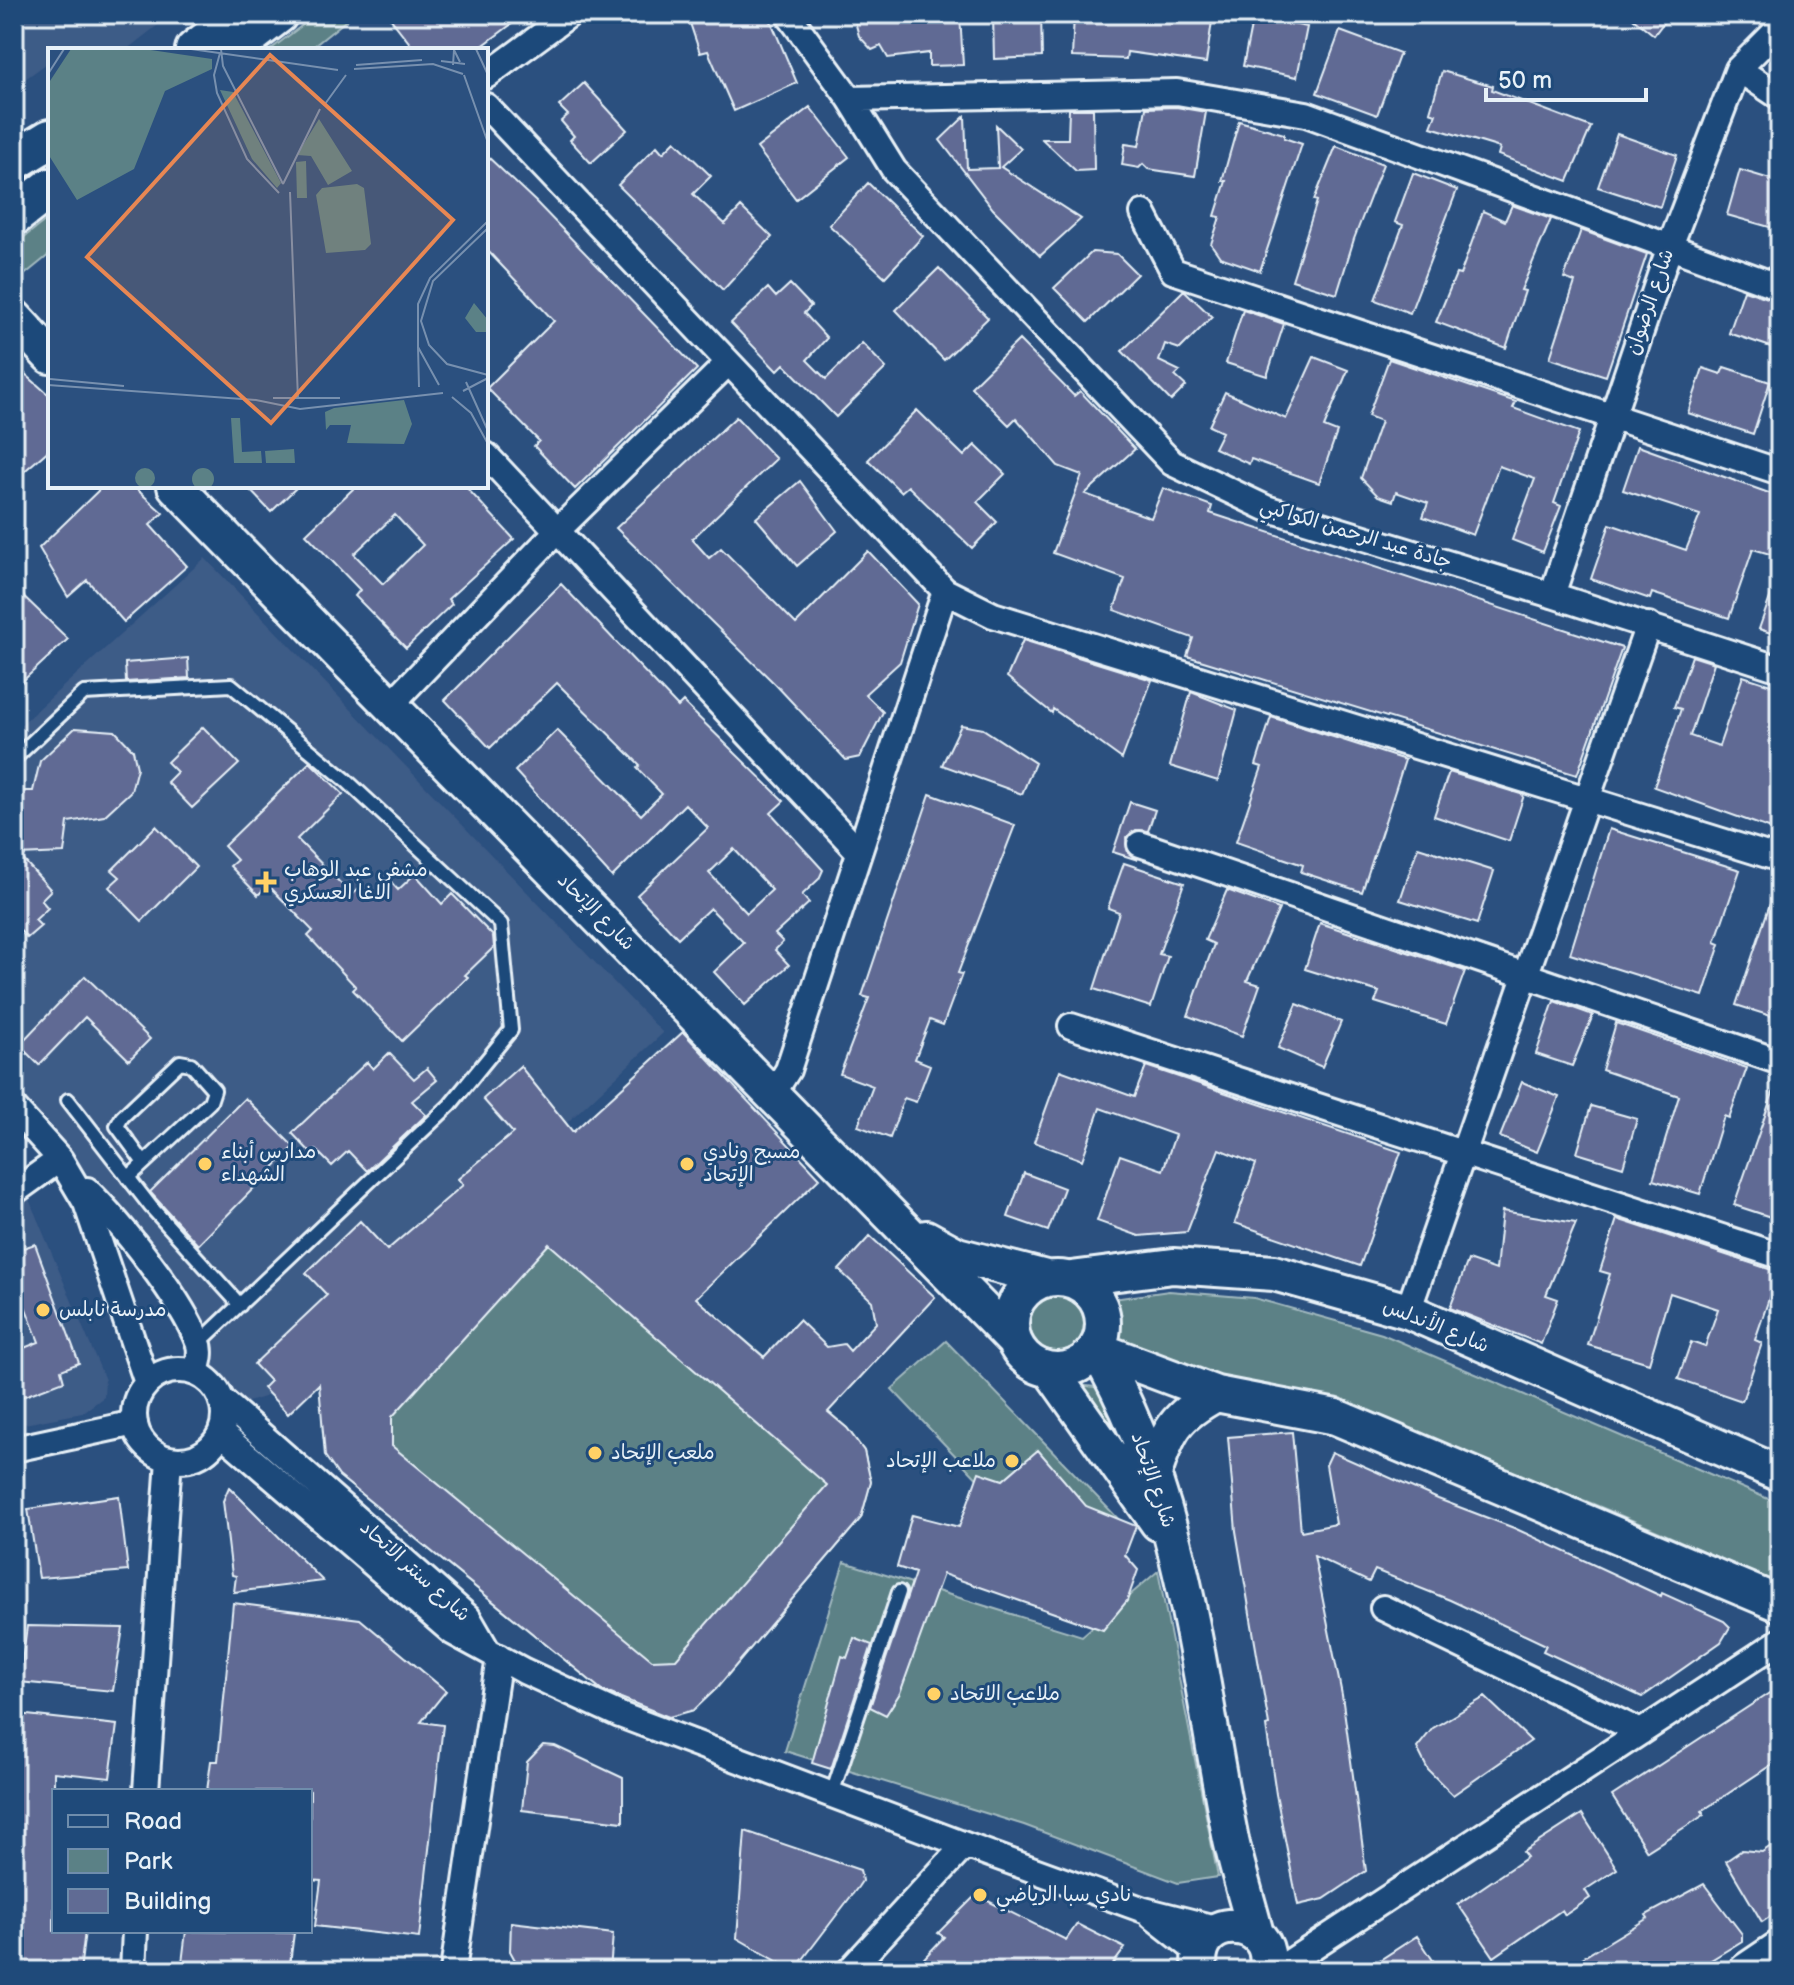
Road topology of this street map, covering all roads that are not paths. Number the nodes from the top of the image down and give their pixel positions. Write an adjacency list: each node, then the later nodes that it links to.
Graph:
1 (242, 14): 6 (main road)
2 (278, 14): 7 (main road)
3 (570, 14): 9 (street)
4 (788, 14): 11 (street, جادة عبد الرحمن الكواكبي)
5 (1780, 27): 8 (street, شارع الرضوان)
6 (198, 48)
7 (234, 48)
8 (1738, 69): 10 (street); 18 (street, شارع الرضوان)
9 (488, 75)
10 (1780, 97)
11 (850, 99): 18 (street); 30 (street, جادة عبد الرحمن الكواكبي)
12 (488, 108): 23 (street)
13 (48, 140): 14 (main road)
14 (14, 161)
15 (48, 190): 17 (main road)
16 (1143, 213): 24 (street)
17 (14, 216)
18 (1670, 246): 19 (street); 24 (street, شارع الرضوان)
19 (1780, 287)
20 (14, 317): 22 (street)
21 (14, 331): 22 (street)
22 (48, 354)
23 (728, 363): 28 (street); 29 (street)
24 (1610, 418): 26 (street); 30 (street, شارع الرضوان)
25 (488, 457): 28 (street)
26 (1780, 472)
27 (177, 488): 33 (street, شارع الإتحاد)
28 (557, 531): 33 (street); 37 (street)
29 (945, 591): 35 (street); 37 (street)
30 (1552, 595): 31 (street, جادة عبد الرحمن الكواكبي)
31 (1648, 625): 32 (street, جادة عبد الرحمن الكواكبي); 35 (street)
32 (1780, 669)
33 (393, 707): 42 (street, شارع الإتحاد)
34 (14, 759): 53 (lane)
35 (1589, 799): 38 (street); 39 (street)
36 (1140, 844): 39 (street)
37 (859, 852): 42 (street)
38 (1780, 859)
39 (1526, 977): 41 (street); 45 (street)
40 (1071, 1026): 45 (street)
41 (1780, 1062)
42 (774, 1092): 50 (street, شارع الإتحاد)
43 (68, 1100): 48 (lane)
44 (14, 1108): 47 (street)
45 (1464, 1152): 51 (street); 54 (street)
46 (144, 1163): 46 (lane); 48 (lane)
47 (64, 1165): 49 (street); 56 (street); 60 (street)
48 (128, 1178): 53 (lane)
49 (14, 1192)
50 (898, 1224): 52 (street, شارع الأندلس); 55 (street, شارع الإتحاد)
51 (1780, 1256)
52 (1058, 1279): 54 (street, شارع الأندلس); 55 (street); 57 (street)
53 (240, 1305): 56 (lane)
54 (1408, 1311): 68 (street, شارع الأندلس)
55 (1013, 1340): 58 (street)
56 (199, 1343): 59 (street)
57 (1096, 1349): 58 (street); 61 (street); 67 (street, شارع الإتحاد)
58 (1050, 1370): 69 (street, شارع الإتحاد)
59 (196, 1372): 60 (street); 62 (street)
60 (147, 1383): 63 (street)
61 (1216, 1394): 67 (street); 71 (street)
62 (223, 1401): 64 (street); 74 (street, شارع سنتر الاتحاد)
63 (135, 1423): 65 (street); 66 (street)
64 (221, 1433): 66 (street); 74 (street, شارع سنتر الاتحاد)
65 (14, 1449)
66 (169, 1459): 76 (street)
67 (1154, 1474): 69 (street, شارع الإتحاد)
68 (1780, 1474)
69 (1175, 1547): 81 (street)
70 (899, 1592): 77 (lane)
71 (1780, 1604)
72 (1383, 1608): 75 (street)
73 (1780, 1641): 75 (street)
74 (493, 1653): 77 (street); 83 (street)
75 (1641, 1732): 86 (street)
76 (146, 1789)
77 (832, 1794): 78 (street)
78 (965, 1845): 81 (street); 84 (street)
79 (135, 1933): 82 (street)
80 (1780, 1948): 87 (street)
81 (1213, 1949): 85 (street)
82 (133, 1971)
83 (453, 1971)
84 (849, 1971)
85 (1266, 1971)
86 (1276, 1971)
87 (1746, 1971)

